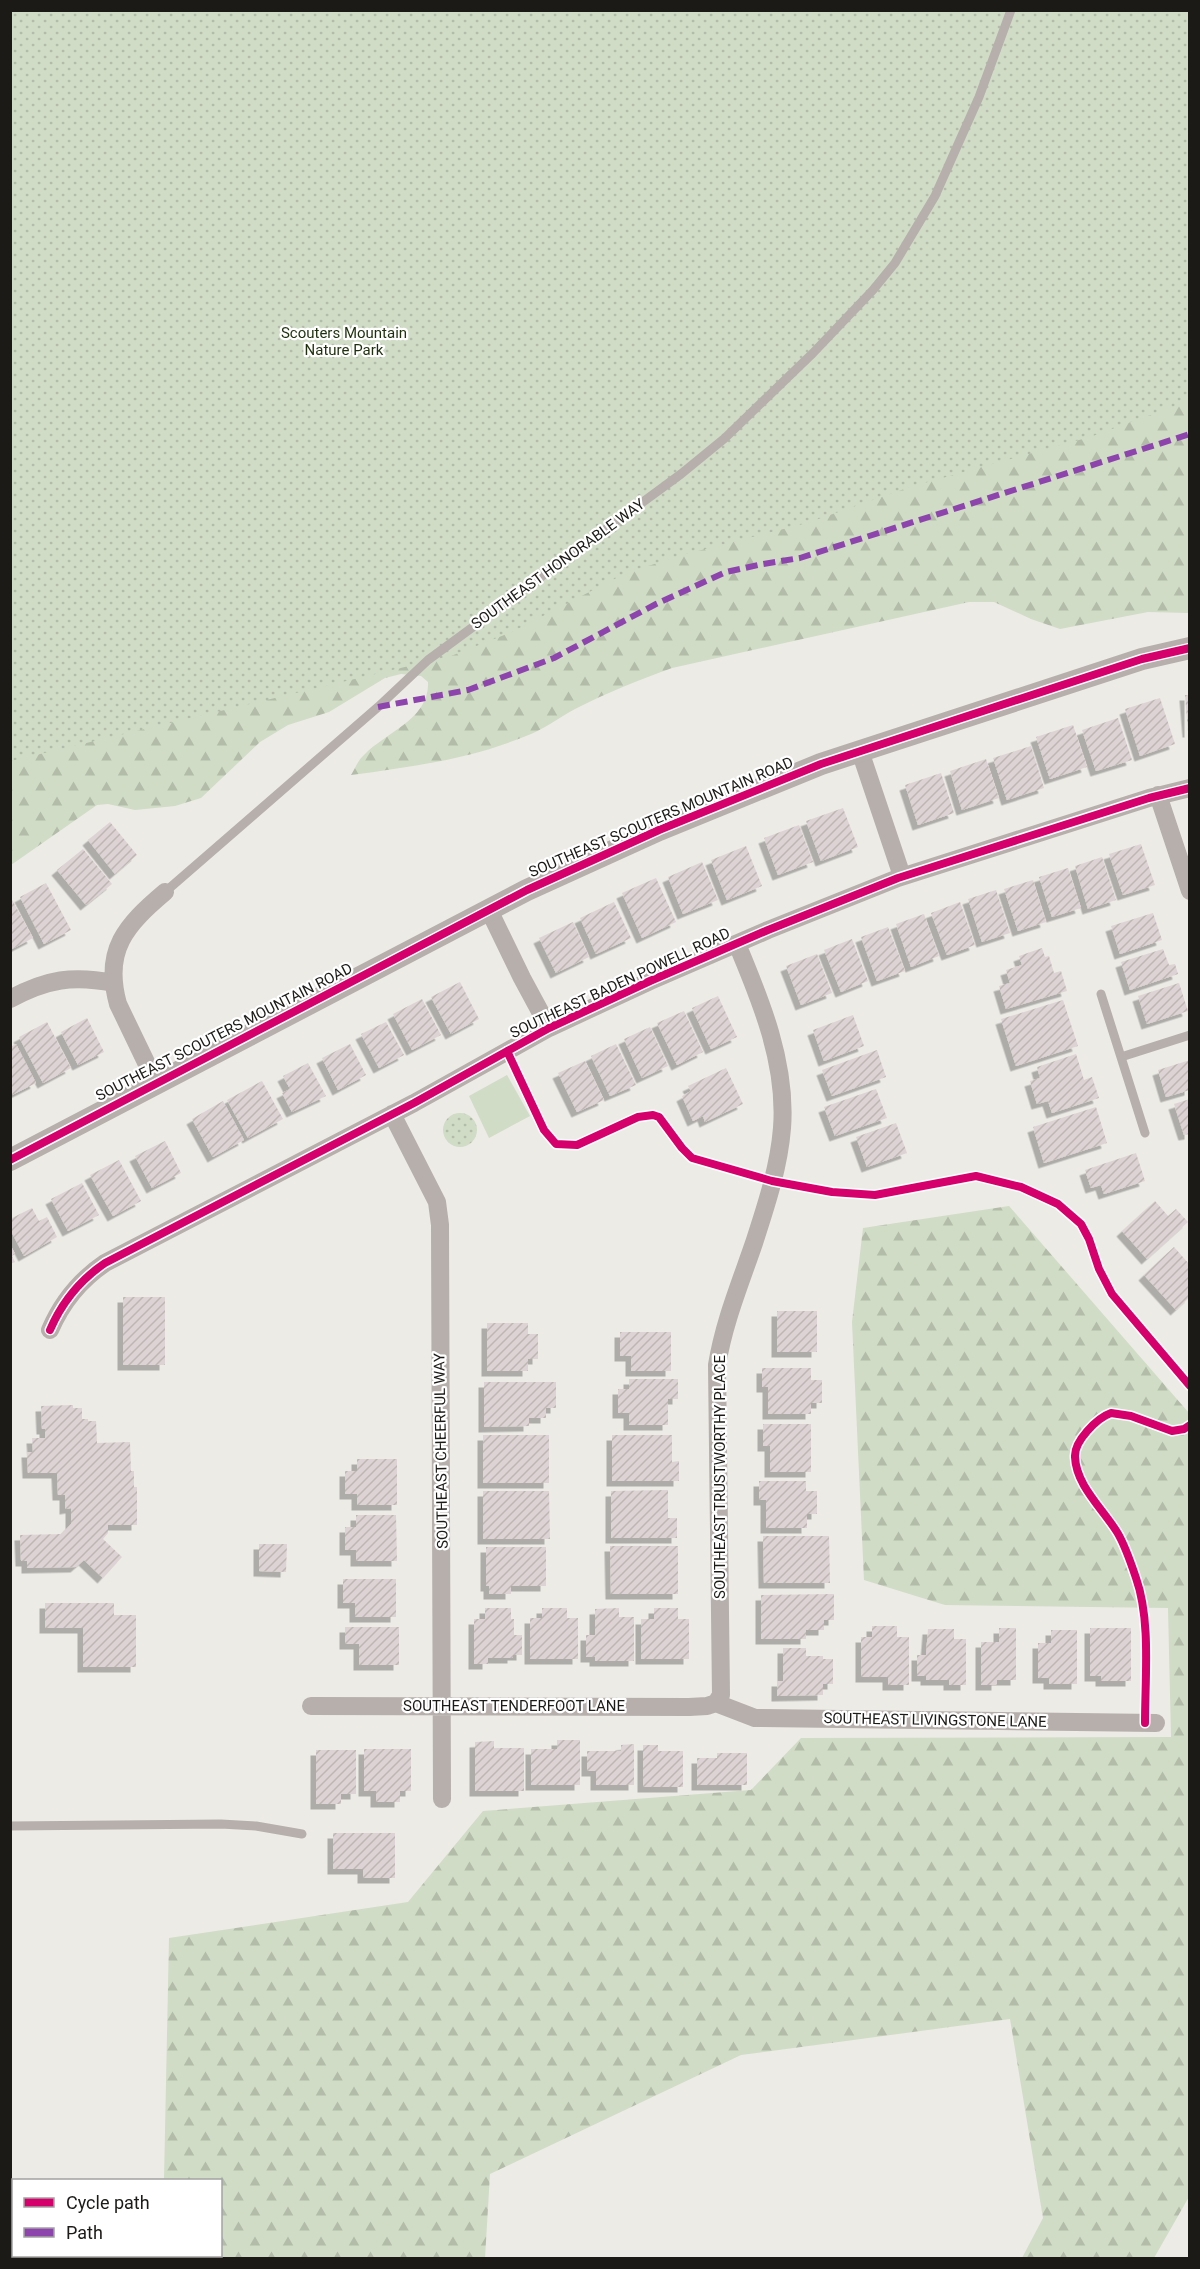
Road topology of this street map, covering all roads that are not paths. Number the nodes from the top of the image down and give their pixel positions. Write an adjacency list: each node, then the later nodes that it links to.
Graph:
1 (1011, 10): 8 (lane, SOUTHEAST HONORABLE WAY)
2 (1190, 648): 3 (street, SOUTHEAST SCOUTERS MOUNTAIN ROAD)
3 (860, 751): 6 (street); 9 (street, SOUTHEAST SCOUTERS MOUNTAIN ROAD)
4 (1190, 788): 5 (street, SOUTHEAST BADEN POWELL ROAD)
5 (1158, 795): 6 (street, SOUTHEAST BADEN POWELL ROAD); 7 (street)
6 (902, 876): 10 (street, SOUTHEAST BADEN POWELL ROAD)
7 (1190, 891)
8 (165, 892): 11 (street, SOUTHEAST HONORABLE WAY)
9 (489, 910): 14 (street); 17 (street, SOUTHEAST SCOUTERS MOUNTAIN ROAD)
10 (736, 944): 14 (street, SOUTHEAST BADEN POWELL ROAD); 22 (street, SOUTHEAST TRUSTWORTHY PLACE)
11 (114, 983): 13 (street); 17 (street, SOUTHEAST HONORABLE WAY)
12 (1101, 994): 16 (lane)
13 (10, 999)
14 (549, 1028): 18 (street, SOUTHEAST BADEN POWELL ROAD)
15 (1190, 1035): 16 (lane)
16 (1121, 1057): 19 (lane)
17 (156, 1083): 20 (street, SOUTHEAST SCOUTERS MOUNTAIN ROAD)
18 (392, 1114): 21 (street, SOUTHEAST BADEN POWELL ROAD); 24 (street, SOUTHEAST CHEERFUL WAY)
19 (1145, 1133)
20 (10, 1160)
21 (50, 1330)
22 (716, 1703): 24 (street, SOUTHEAST TENDERFOOT LANE); 25 (street, SOUTHEAST LIVINGSTONE LANE)
23 (311, 1706): 24 (street, SOUTHEAST TENDERFOOT LANE)
24 (442, 1707): 26 (street, SOUTHEAST CHEERFUL WAY)
25 (1156, 1723)
26 (442, 1799)
27 (10, 1826): 28 (lane)
28 (302, 1834)

